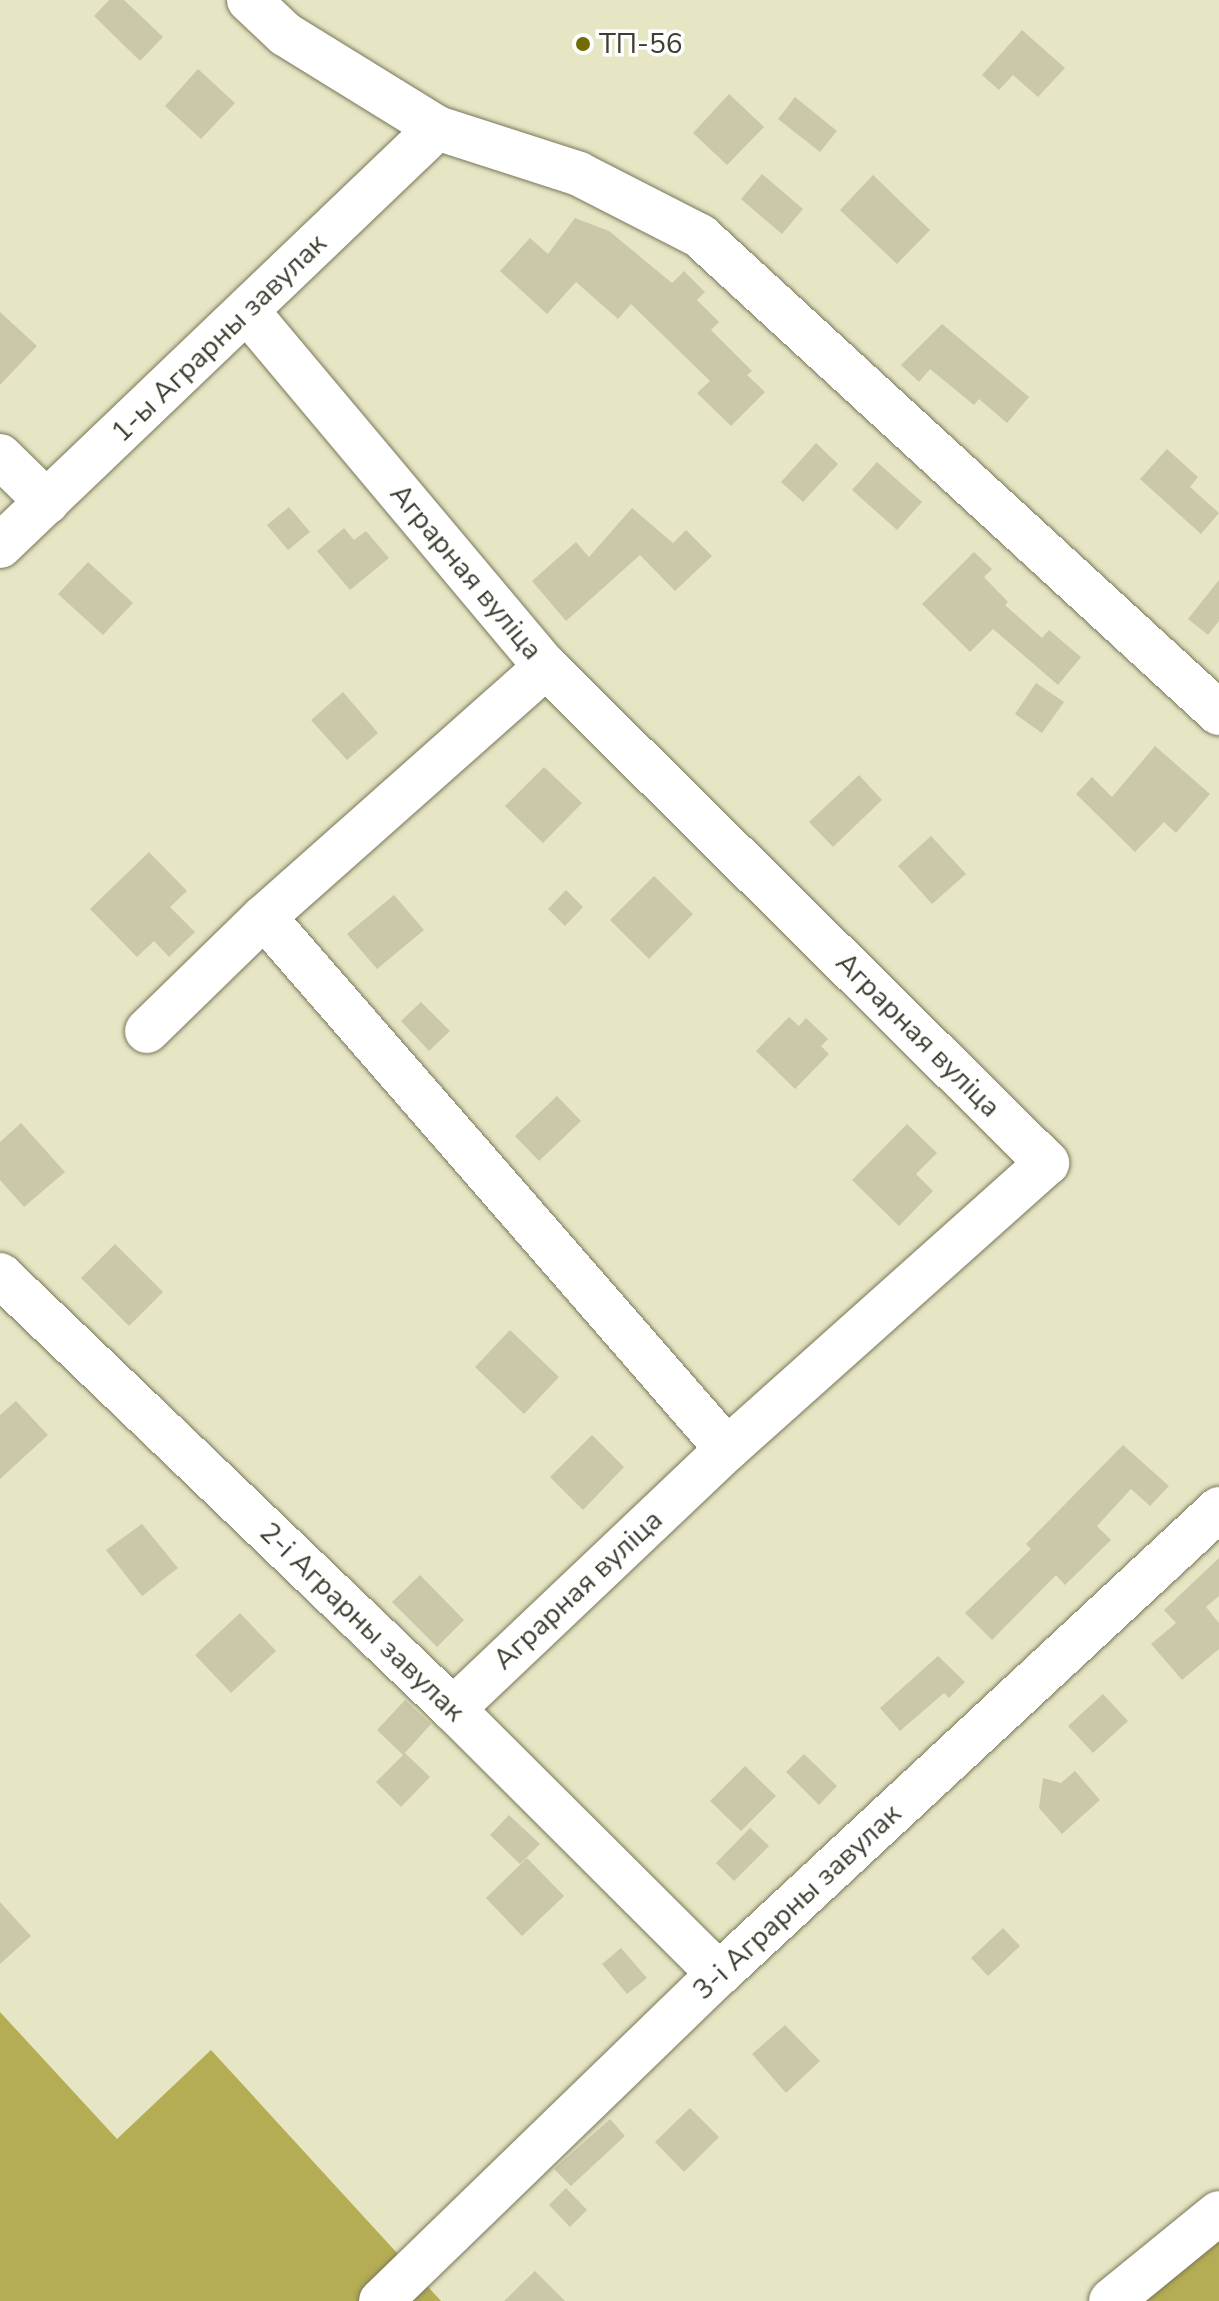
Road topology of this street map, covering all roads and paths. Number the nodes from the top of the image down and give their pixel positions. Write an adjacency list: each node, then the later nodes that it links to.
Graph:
1 (249, 0): 2 (street)
2 (437, 128): 3 (street, 1-ы Аграрны завулак); 8 (street)
3 (247, 311): 5 (street, 1-ы Аграрны завулак); 7 (street, Аграрная вуліца)
4 (0, 456): 5 (street)
5 (47, 502): 6 (street, 1-ы Аграрны завулак)
6 (0, 546)
7 (546, 667): 9 (street); 12 (street, Аграрная вуліца)
8 (1219, 713)
9 (264, 917): 10 (street); 12 (street)
10 (147, 1031)
11 (0, 1275): 14 (street, 2-і Аграрны завулак)
12 (727, 1449): 14 (street, Аграрная вуліца)
13 (1219, 1509): 15 (street, 3-і Аграрны завулак)
14 (453, 1709): 15 (street, 2-і Аграрны завулак)
15 (719, 1974): 17 (street, 3-і Аграрны завулак)
16 (1219, 2213): 18 (street)
17 (381, 2301)
18 (1111, 2301)

